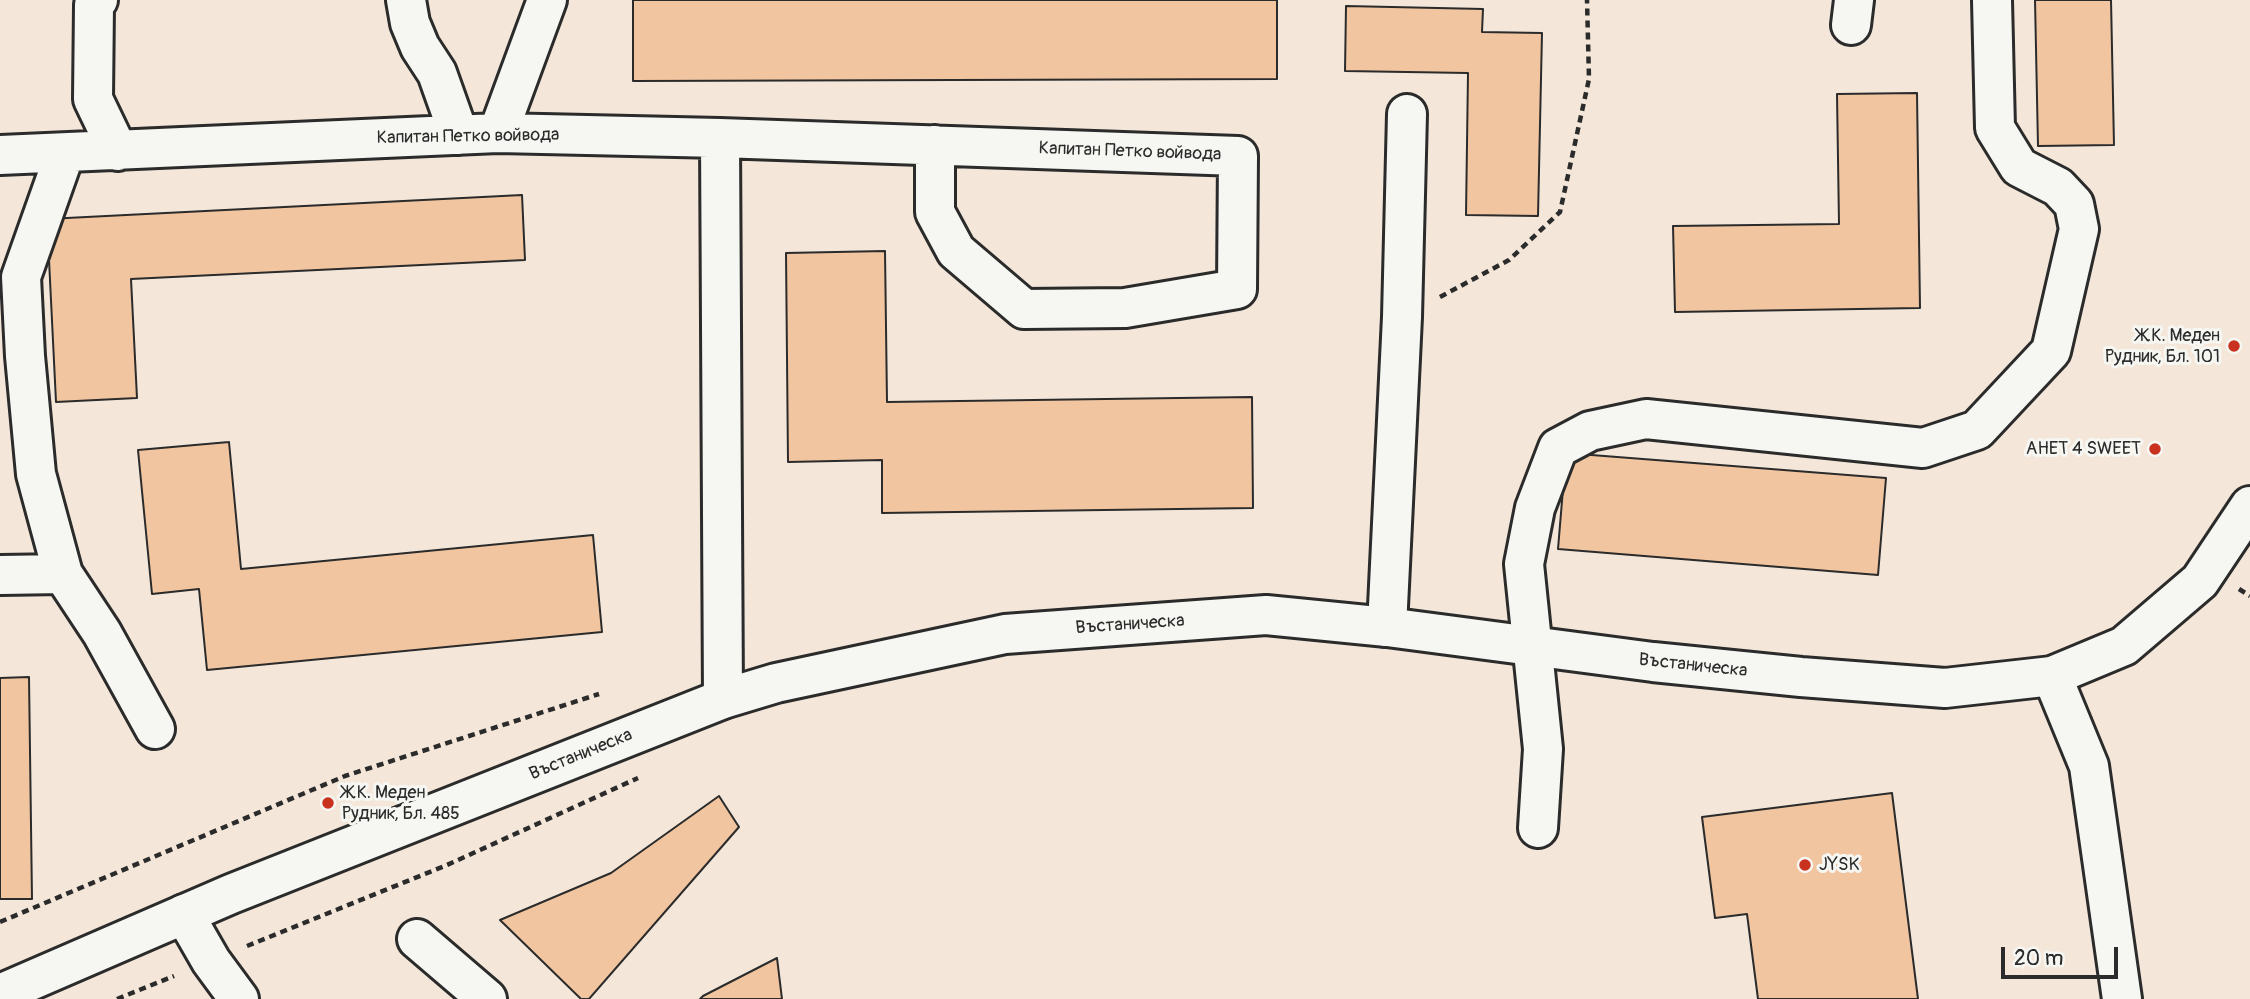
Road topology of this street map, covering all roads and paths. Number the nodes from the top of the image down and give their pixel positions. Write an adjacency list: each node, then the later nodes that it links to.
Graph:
1 (98, 0): 11 (main road)
2 (406, 0): 8 (main road)
3 (547, 0): 7 (main road)
4 (1587, 0): 14 (path)
5 (1992, 0): 19 (main road)
6 (1407, 114): 14 (main road)
7 (498, 133): 8 (main road, Капитан Петко войвода); 9 (main road, Капитан Петко войвода)
8 (459, 135): 11 (main road, Капитан Петко войвода)
9 (720, 138): 10 (main road, Капитан Петко войвода); 22 (main road)
10 (935, 145): 10 (main road, Капитан Петко войвода)
11 (118, 151): 12 (main road, Капитан Петко войвода)
12 (65, 153): 13 (main road, Капитан Петко войвода); 16 (main road)
13 (0, 155)
14 (1402, 317): 18 (main road)
15 (2250, 506): 20 (main road, Въстаническа)
16 (63, 574): 17 (main road); 23 (main road)
17 (0, 575)
18 (1387, 627): 19 (main road, Въстаническа); 22 (main road, Въстаническа)
19 (1534, 648): 20 (main road, Въстаническа); 25 (main road)
20 (2052, 676): 34 (main road)
21 (599, 694): 27 (path)
22 (723, 699): 26 (main road, Въстаническа)
23 (155, 729)
24 (638, 778): 29 (path)
25 (1538, 828)
26 (184, 914): 29 (main road); 30 (main road, Въстаническа)
27 (0, 922)
28 (417, 939): 33 (main road)
29 (211, 961): 31 (path); 32 (main road)
30 (0, 994)
31 (117, 999)
32 (239, 999)
33 (487, 999)
34 (2122, 999)

